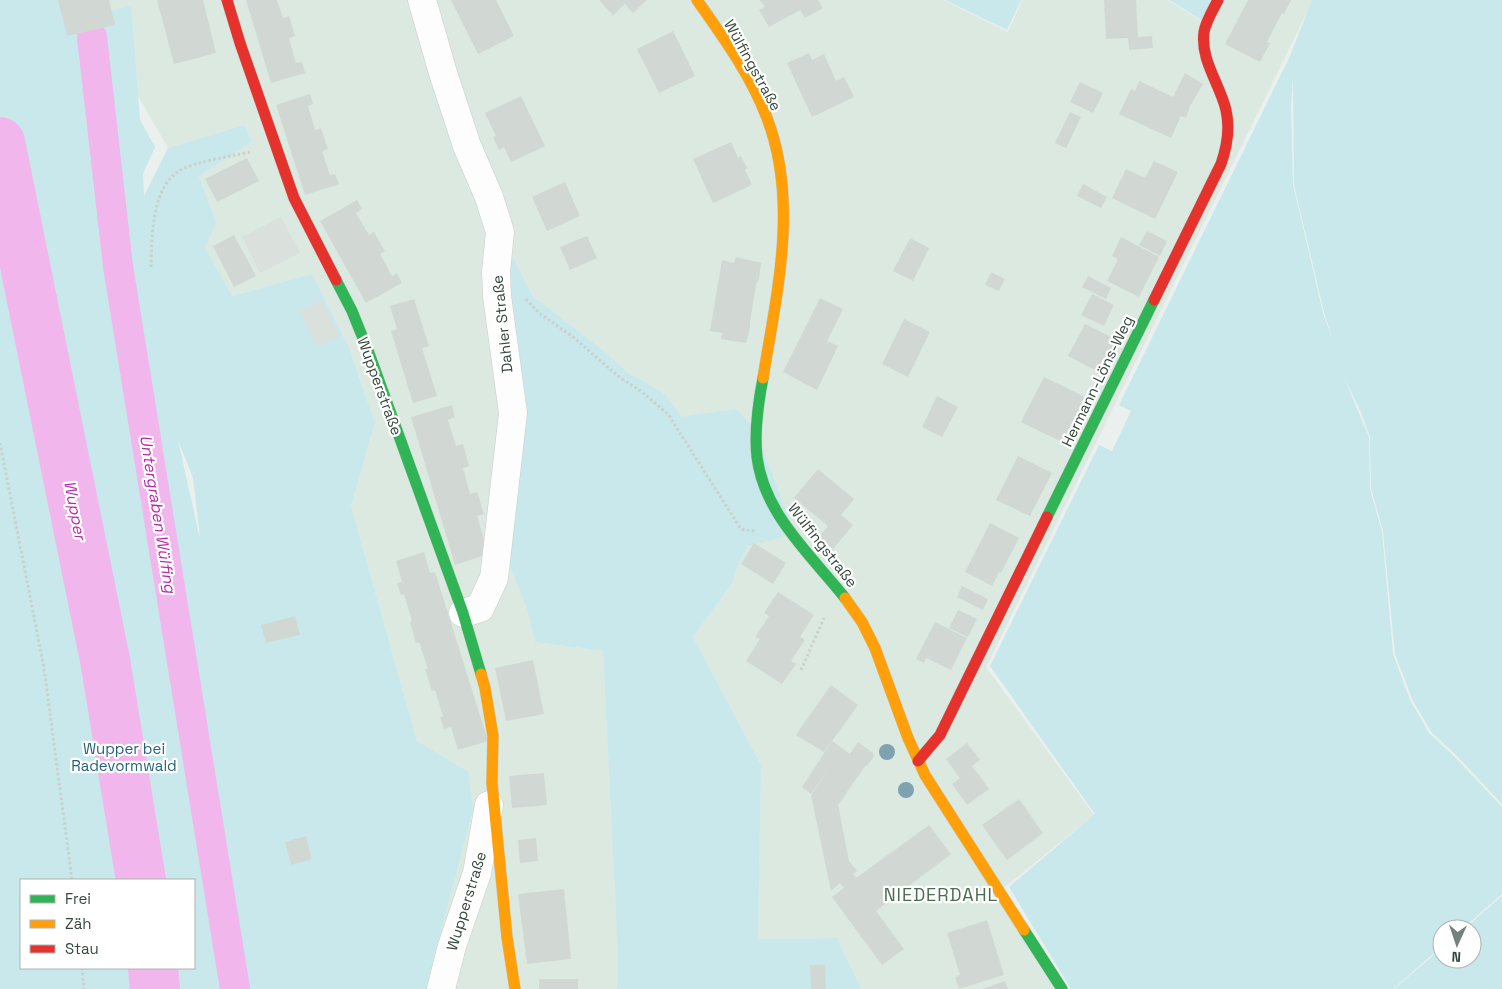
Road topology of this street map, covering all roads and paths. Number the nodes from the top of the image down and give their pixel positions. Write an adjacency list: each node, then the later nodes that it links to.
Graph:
1 (227, 0): 5 (street, Wupperstraße)
2 (422, 0): 11 (street, Dahler Straße)
3 (697, 0): 9 (street, Wülfingstraße)
4 (1218, 0): 13 (street, Hermann-Löns-Weg)
5 (275, 145): 6 (path); 11 (street, Wupperstraße)
6 (151, 267)
7 (525, 298): 9 (path)
8 (0, 443): 15 (path)
9 (794, 534): 10 (street, Wülfingstraße)
10 (838, 588): 12 (path); 13 (street, Wülfingstraße)
11 (463, 612): 14 (street, Wupperstraße)
12 (801, 670)
13 (918, 761): 20 (street, Wülfingstraße)
14 (492, 783): 18 (street, Wupperstraße); 19 (street, Wupperstraße)
15 (72, 879)
16 (82, 969): 17 (path)
17 (84, 989)
18 (441, 989)
19 (515, 989)
20 (1062, 989)

